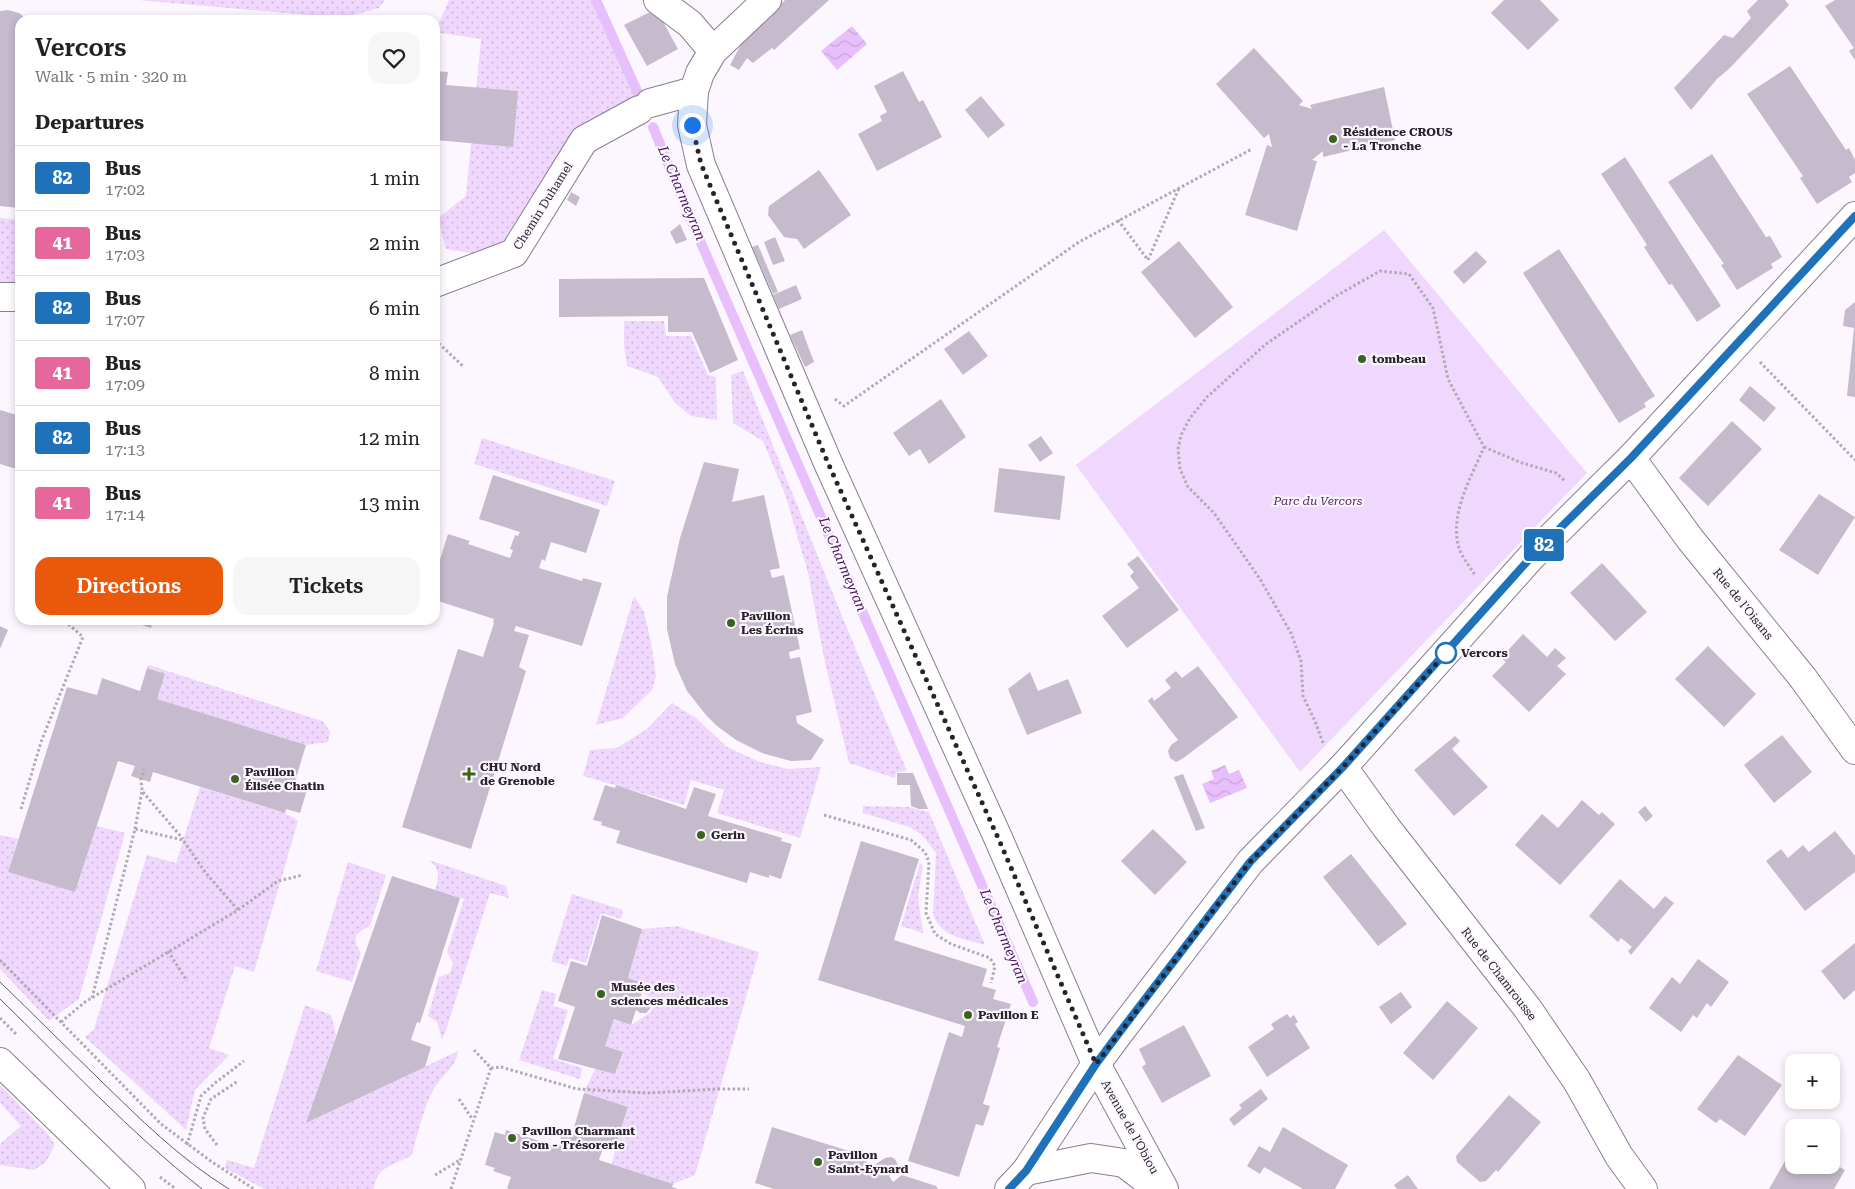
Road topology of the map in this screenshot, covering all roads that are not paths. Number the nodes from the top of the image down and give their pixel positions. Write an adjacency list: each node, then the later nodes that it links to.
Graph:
1 (658, 0): 3 (street)
2 (767, 0): 3 (street, Avenue de l'Obiou)
3 (713, 51): 4 (street, Avenue de l'Obiou)
4 (694, 91): 6 (street, Chemin Duhamel); 13 (street, Avenue de l'Obiou)
5 (1855, 216): 9 (street)
6 (440, 281)
7 (0, 297): 8 (street)
8 (15, 297)
9 (1631, 458): 10 (street, Rue de l'Oisans); 11 (street)
10 (1855, 750)
11 (1346, 764): 13 (street); 18 (street, Rue de Chamrousse)
12 (0, 1062): 15 (street)
13 (1096, 1064): 14 (street); 17 (street, Avenue de l'Obiou)
14 (1017, 1180): 16 (street)
15 (131, 1189)
16 (1158, 1189)
17 (1164, 1189)
18 (1643, 1189)

